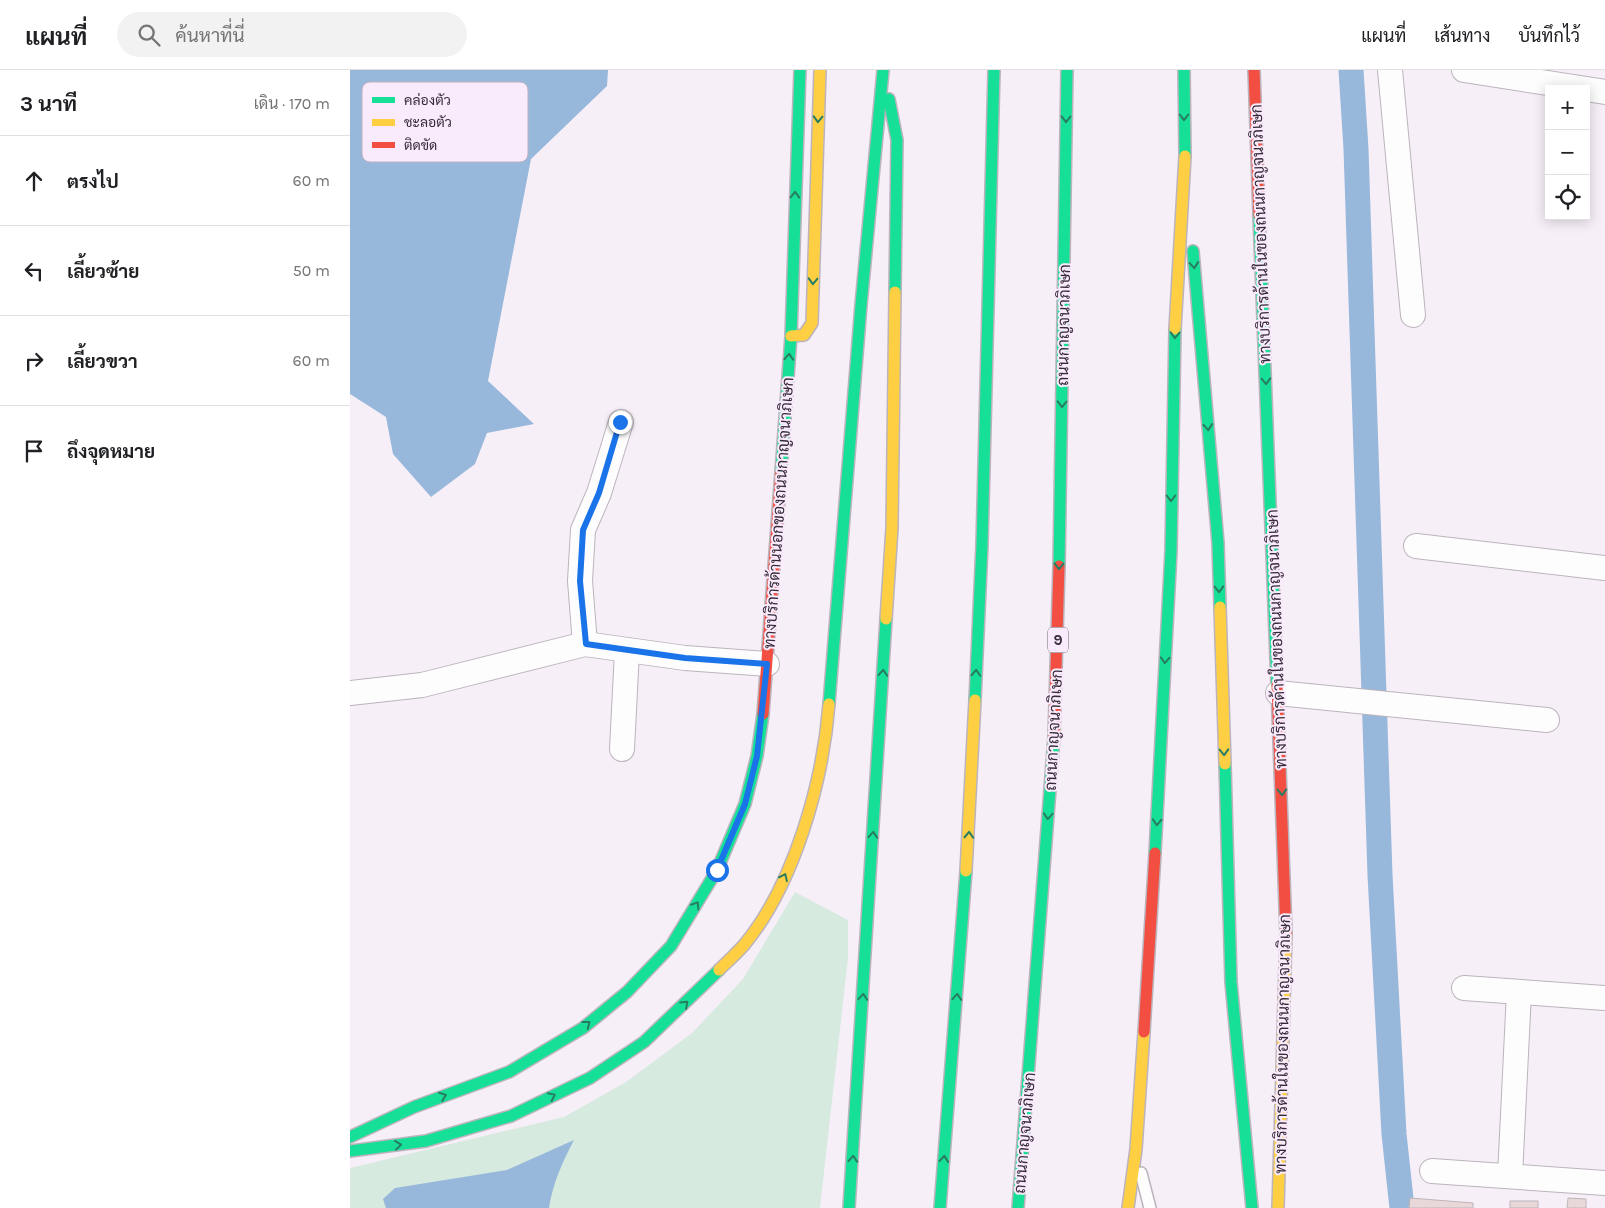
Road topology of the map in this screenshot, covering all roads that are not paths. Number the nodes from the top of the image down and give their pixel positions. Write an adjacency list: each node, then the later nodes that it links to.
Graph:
1 (800, 70): 13 (main road, ทางบริการด้านนอกของถนนกาญจนาภิเษก, one-way to 1)
2 (820, 70): 13 (main road, one-way to 13)
3 (994, 70): 34 (main road, one-way to 3)
4 (1067, 70): 35 (main road, ถนนกาญจนาภิเษก / 9, one-way to 35)
5 (1184, 70): 11 (main road, one-way to 11)
6 (1254, 70): 21 (main road, ทางบริการด้านในของถนนกาญจนาภิเษก, one-way to 21)
7 (1390, 70): 12 (street)
8 (1464, 70): 10 (street)
9 (883, 71): 29 (main road, one-way to 9); 33 (main road, one-way to 9)
10 (1605, 92)
11 (1185, 164): 28 (main road, one-way to 28); 38 (main road, one-way to 38)
12 (1413, 315)
13 (791, 336): 19 (main road, ทางบริการด้านนอกของถนนกาญจนาภิเษก, one-way to 13)
14 (620, 422): 17 (street)
15 (1416, 546): 16 (street)
16 (1605, 568)
17 (586, 644): 18 (street); 20 (street)
18 (627, 651): 19 (street); 23 (street)
19 (767, 664): 27 (main road, ทางบริการด้านนอกของถนนกาญจนาภิเษก, one-way to 19)
20 (350, 693)
21 (1278, 693): 22 (street); 39 (main road, ทางบริการด้านในของถนนกาญจนาภิเษก, one-way to 39)
22 (1547, 720)
23 (622, 749)
24 (1464, 988): 25 (street)
25 (1519, 992): 26 (street); 31 (street)
26 (1605, 998)
27 (350, 1137)
28 (1136, 1149): 36 (main road); 37 (lane)
29 (350, 1151)
30 (1432, 1171): 31 (street)
31 (1510, 1176): 32 (street)
32 (1605, 1183)
33 (849, 1208)
34 (940, 1208)
35 (1018, 1208)
36 (1128, 1208)
37 (1150, 1208)
38 (1252, 1208)
39 (1278, 1208)

